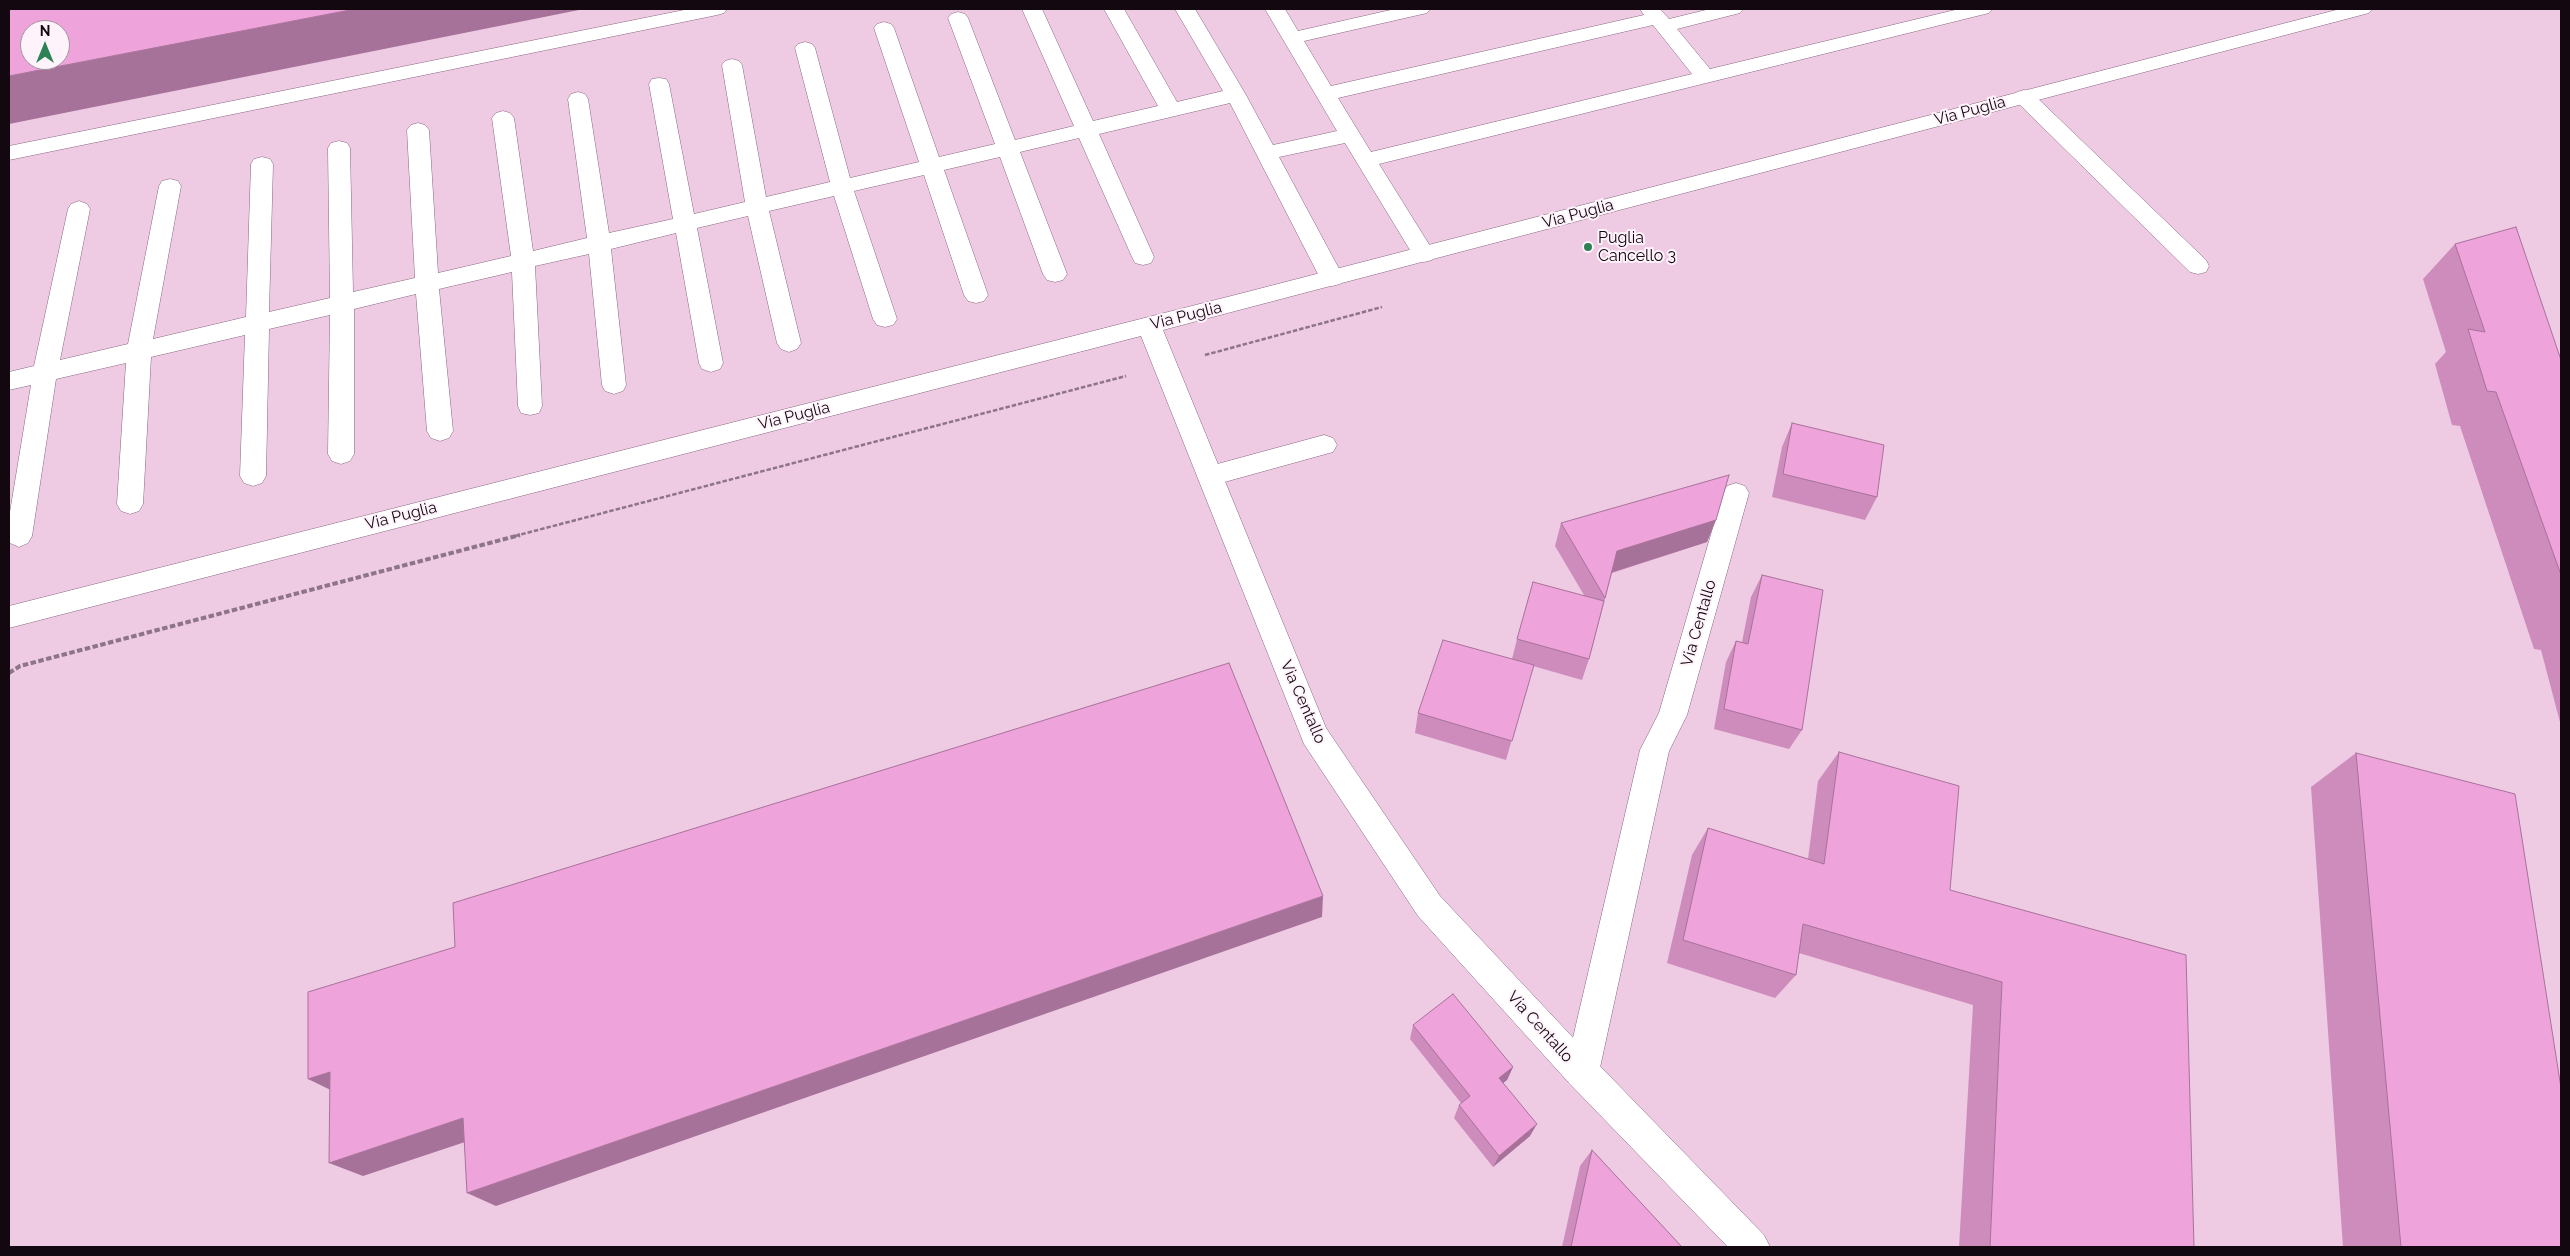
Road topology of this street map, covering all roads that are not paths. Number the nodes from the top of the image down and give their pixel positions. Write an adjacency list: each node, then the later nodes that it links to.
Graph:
1 (717, 9): 29 (street)
2 (1032, 9): 25 (street)
3 (1114, 9): 22 (street)
4 (1185, 9): 19 (street)
5 (1275, 9): 13 (street)
6 (1420, 9): 13 (street)
7 (1733, 9): 10 (street)
8 (1982, 9): 16 (street)
9 (2362, 9): 20 (street, Via Puglia)
10 (1657, 17): 16 (street); 18 (street)
11 (958, 18): 28 (street)
12 (884, 28): 33 (street)
13 (1292, 38): 18 (street)
14 (805, 48): 35 (street)
15 (732, 65): 36 (street)
16 (1706, 77): 31 (street)
17 (659, 84): 38 (street)
18 (1325, 94): 26 (street)
19 (1236, 95): 22 (street); 30 (street)
20 (2024, 97): 40 (street, Via Puglia); 43 (street)
21 (578, 99): 39 (street)
22 (1171, 110): 25 (street)
23 (503, 118): 42 (street)
24 (418, 130): 46 (street)
25 (1086, 130): 28 (street); 41 (street)
26 (1350, 135): 30 (street); 31 (street)
27 (339, 148): 48 (street)
28 (1007, 149): 33 (street); 44 (street)
29 (9, 153)
30 (1267, 153): 45 (street)
31 (1366, 160): 40 (street)
32 (262, 164): 50 (street)
33 (930, 166): 35 (street); 47 (street)
34 (170, 186): 53 (street)
35 (842, 187): 36 (street); 49 (street)
36 (757, 207): 38 (street); 52 (street)
37 (78, 208): 55 (street)
38 (684, 224): 39 (street); 54 (street)
39 (599, 243): 42 (street); 57 (street)
40 (1424, 254): 45 (street, Via Puglia)
41 (1143, 257)
42 (523, 261): 46 (street); 58 (street)
43 (2198, 266)
44 (1055, 274)
45 (1332, 278): 51 (street, Via Puglia)
46 (427, 283): 48 (street); 59 (street)
47 (976, 295)
48 (342, 303): 50 (street); 61 (street)
49 (885, 319)
50 (256, 323): 53 (street); 62 (street)
51 (1149, 326): 63 (street, Via Centallo); 67 (street, Via Puglia)
52 (789, 343)
53 (139, 350): 55 (street); 65 (street)
54 (711, 363)
55 (45, 372): 56 (street); 66 (street)
56 (9, 381)
57 (614, 385)
58 (530, 406)
59 (440, 431)
60 (1324, 445): 63 (street)
61 (341, 454)
62 (253, 476)
63 (1210, 476): 68 (street, Via Centallo)
64 (1736, 493): 68 (street, Via Centallo)
65 (130, 504)
66 (19, 536)
67 (9, 616)
68 (1582, 1072): 69 (street, Via Centallo)
69 (1752, 1247)

